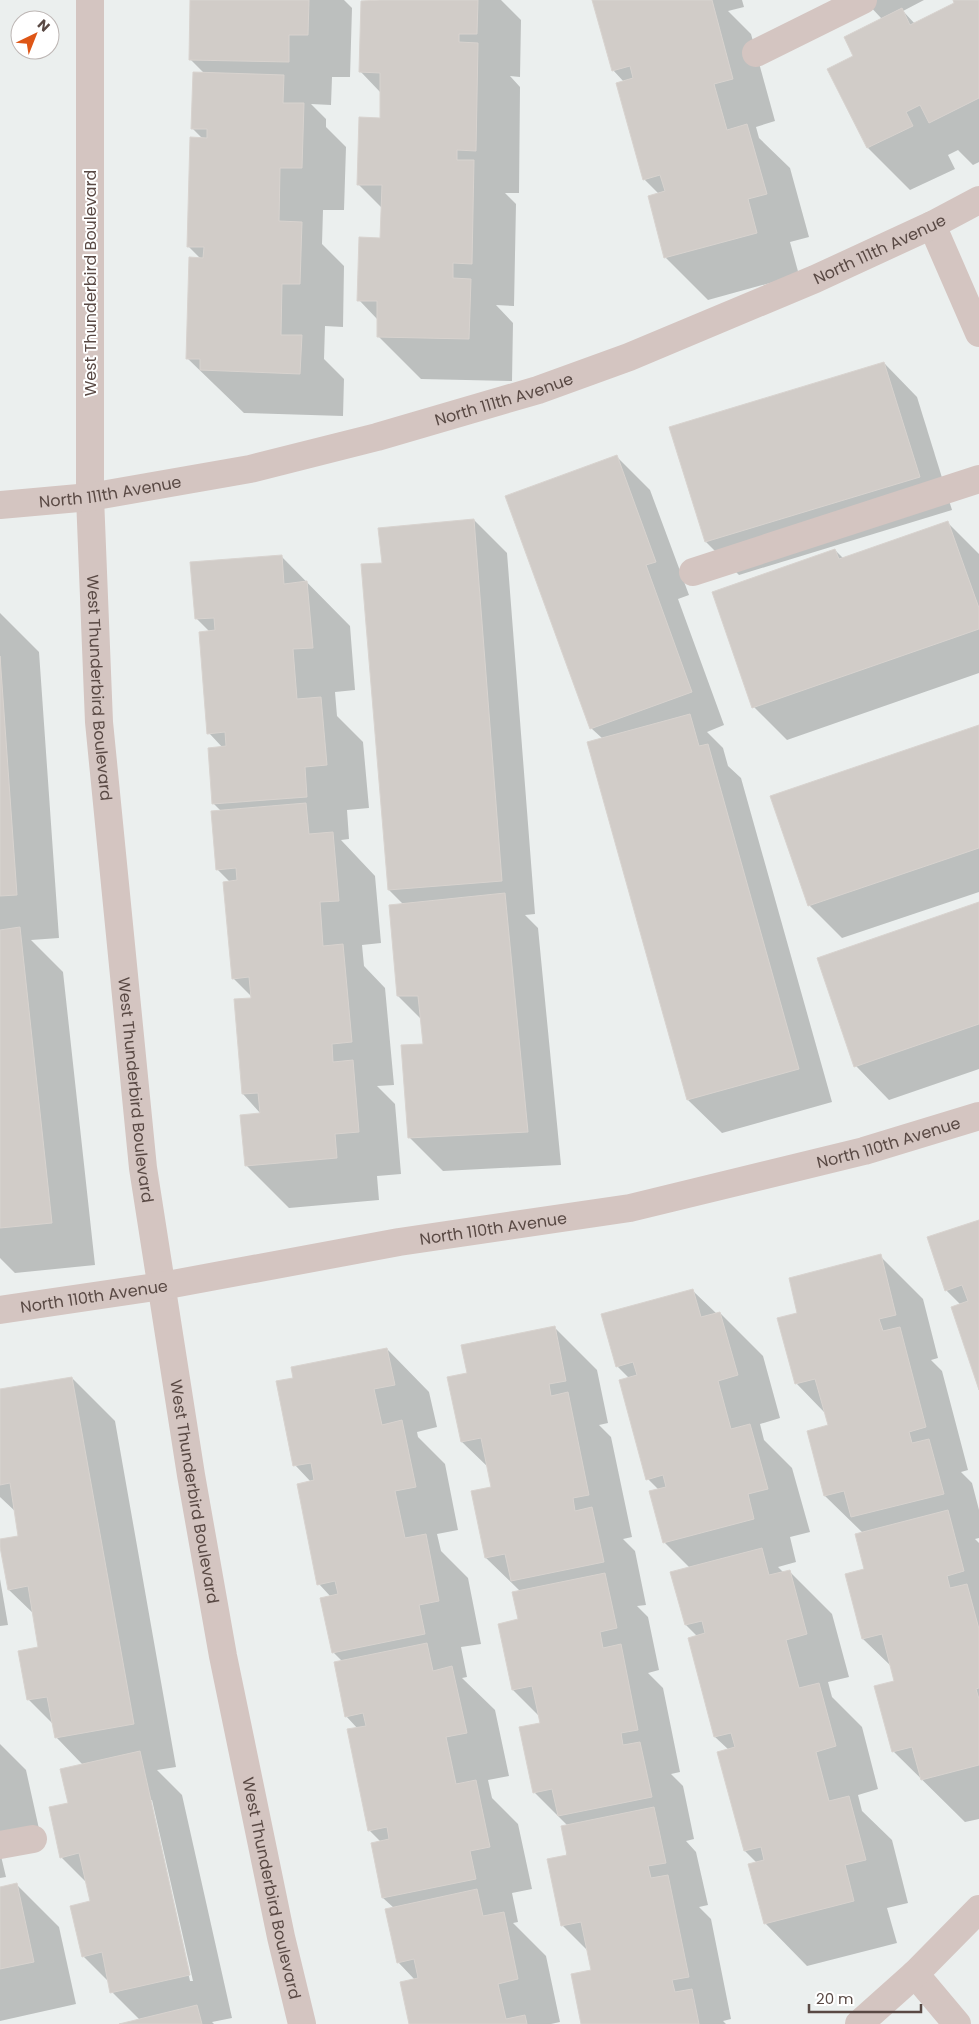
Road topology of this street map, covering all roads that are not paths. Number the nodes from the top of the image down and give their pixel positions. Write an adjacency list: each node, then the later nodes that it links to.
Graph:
1 (90, 0): 8 (street, West Thunderbird Boulevard)
2 (862, 0): 3 (street)
3 (756, 53)
4 (979, 200): 5 (street, North 111th Avenue)
5 (932, 225): 6 (street); 8 (street, North 111th Avenue)
6 (979, 333)
7 (979, 479): 10 (street)
8 (90, 497): 9 (street, North 111th Avenue); 12 (street, West Thunderbird Boulevard)
9 (0, 505)
10 (693, 572)
11 (979, 1116): 12 (street, North 110th Avenue)
12 (162, 1286): 13 (street, North 110th Avenue); 18 (street, West Thunderbird Boulevard)
13 (0, 1310)
14 (33, 1838): 15 (street)
15 (0, 1845)
16 (979, 1909): 17 (street)
17 (916, 1974): 19 (street); 20 (street)
18 (302, 2024)
19 (859, 2024)
20 (956, 2024)

